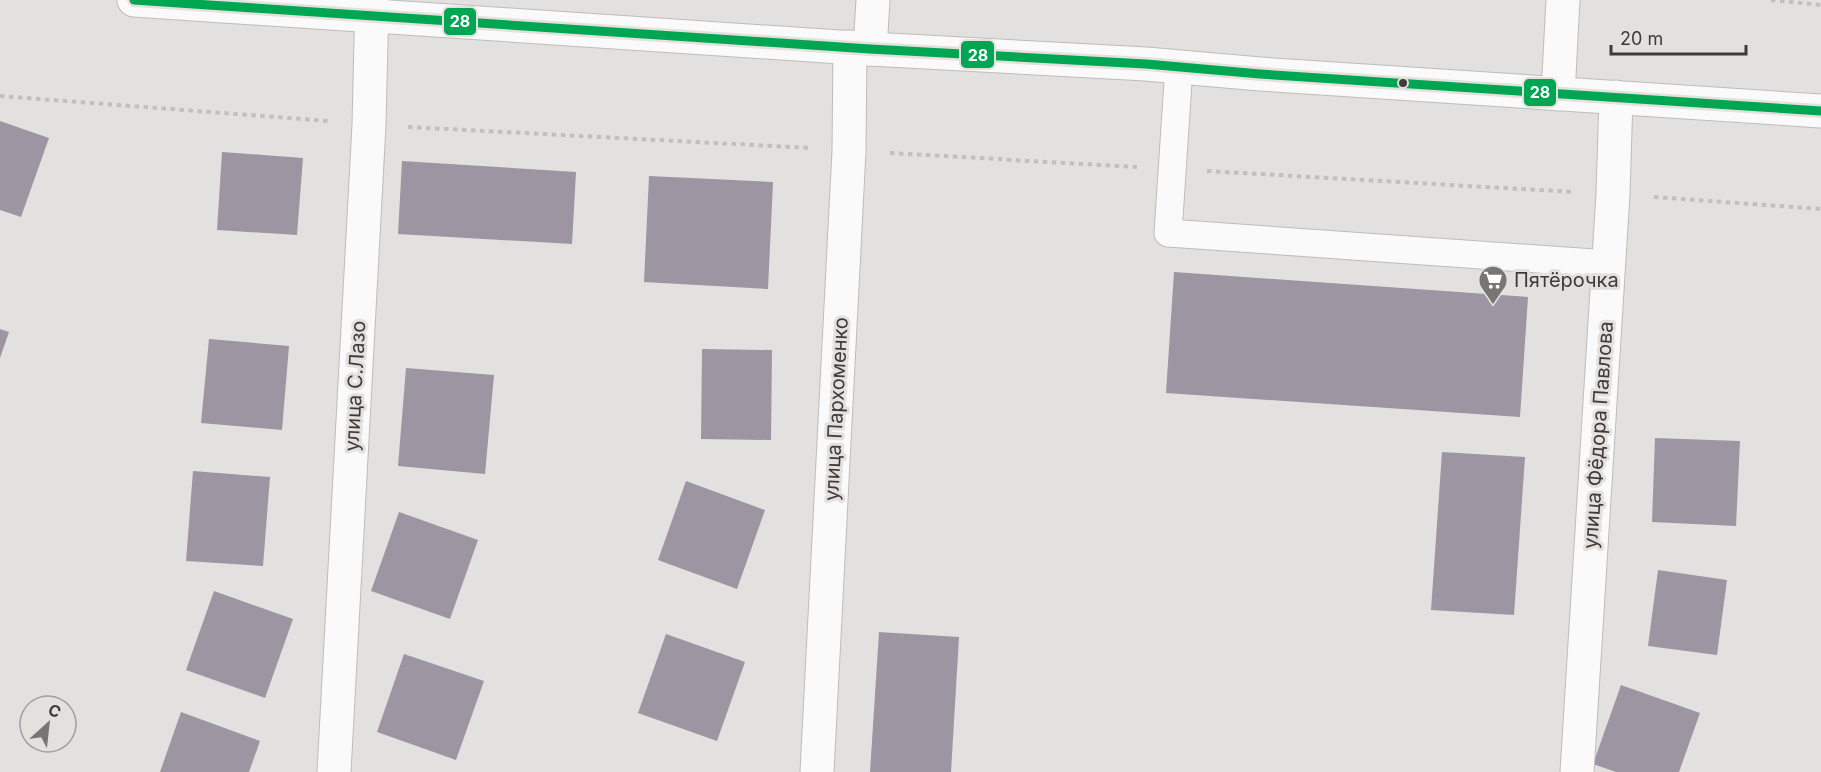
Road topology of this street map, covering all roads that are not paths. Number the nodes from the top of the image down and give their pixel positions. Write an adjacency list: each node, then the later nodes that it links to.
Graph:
1 (134, 0): 4 (street)
2 (873, 0): 5 (street, улица Пархоменко)
3 (1563, 0): 7 (street)
4 (372, 8): 5 (street); 11 (street, улица С.Лазо)
5 (860, 48): 6 (street); 12 (street, улица Пархоменко)
6 (1179, 67): 7 (street); 10 (lane)
7 (1558, 94): 8 (street)
8 (1616, 97): 9 (street); 10 (street, улица Фёдора Павлова)
9 (1821, 111)
10 (1608, 264): 13 (street, улица Фёдора Павлова)
11 (334, 772)
12 (817, 772)
13 (1577, 772)

